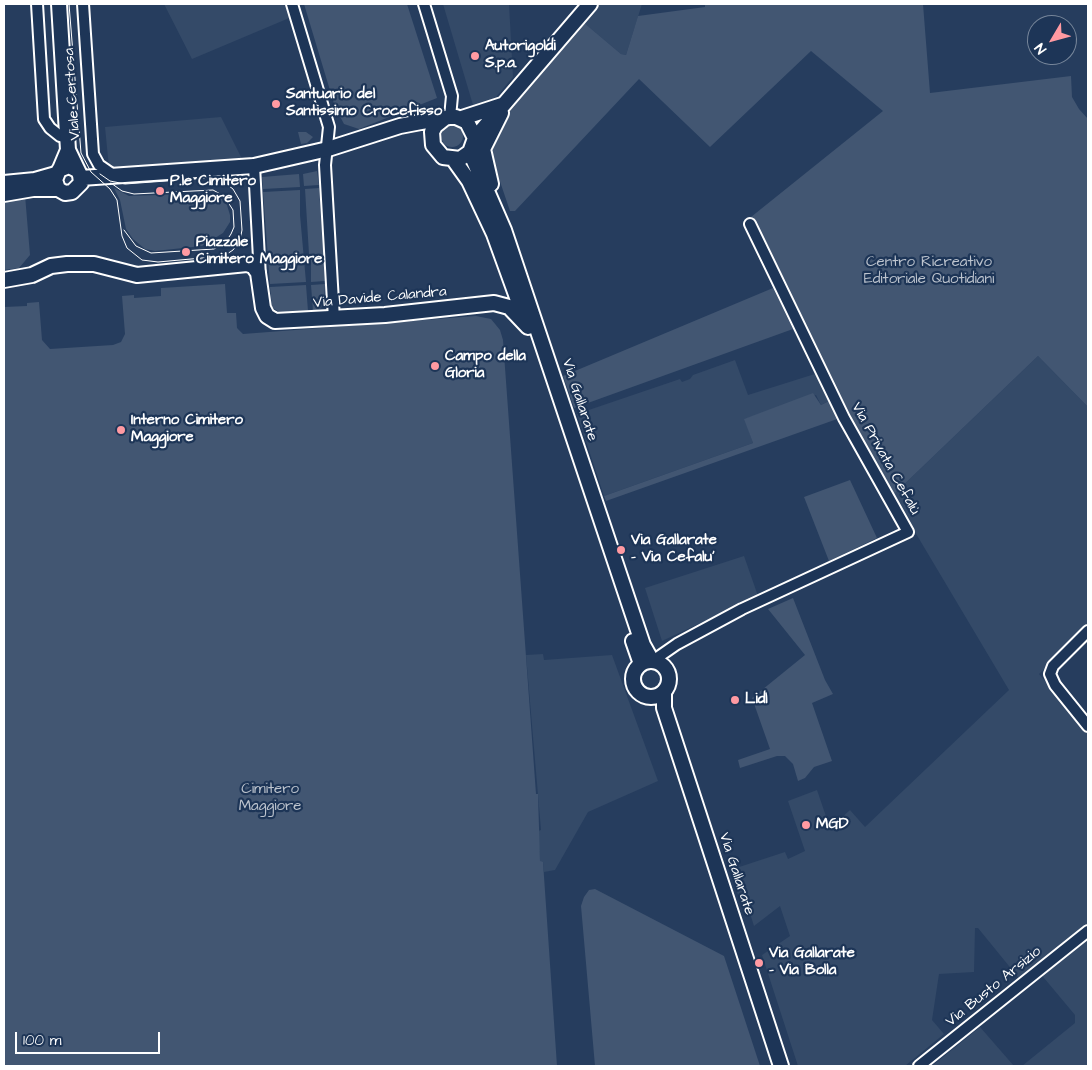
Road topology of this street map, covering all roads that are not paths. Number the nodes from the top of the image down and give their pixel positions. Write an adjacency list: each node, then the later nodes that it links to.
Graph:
1 (37, 4): 12 (street, Viale Certosa)
2 (59, 4): 12 (main road, Viale Certosa)
3 (83, 4): 19 (street, Viale Certosa)
4 (292, 4): 13 (street)
5 (590, 4): 7 (main road)
6 (425, 8): 8 (street)
7 (502, 105): 8 (main road); 10 (main road); 24 (main road)
8 (452, 118): 9 (main road); 10 (main road); 11 (main road)
9 (408, 125): 11 (main road); 13 (main road)
10 (475, 138): 14 (main road)
11 (432, 139): 15 (main road, Via Gallarate)
12 (67, 144): 17 (main road, Viale Certosa); 18 (main road, Viale Certosa)
13 (328, 149): 16 (main road); 27 (street)
14 (470, 152): 15 (main road); 24 (main road, Via Gallarate)
15 (454, 160): 28 (main road, Via Gallarate)
16 (254, 166): 19 (main road); 25 (street)
17 (58, 171): 18 (main road); 20 (main road); 21 (main road)
18 (79, 174): 19 (main road); 21 (main road)
19 (112, 174)
20 (4, 183)
21 (58, 188): 22 (main road)
22 (4, 194)
23 (750, 224): 30 (street, Via Privata Cefalù)
24 (504, 230): 30 (main road, Via Gallarate)
25 (260, 278): 26 (main road); 27 (main road, Via Davide Calandra)
26 (4, 280)
27 (334, 319): 28 (main road, Via Davide Calandra)
28 (528, 327): 30 (main road, Via Gallarate)
29 (1088, 631): 32 (street)
30 (649, 662): 31 (main road, Via Gallarate); 31 (main road)
31 (658, 695): 34 (main road, Via Gallarate); 35 (main road, Via Gallarate)
32 (1088, 726)
33 (1088, 931): 36 (street, Via Busto Arsizio)
34 (771, 1066)
35 (781, 1066)
36 (919, 1066)

